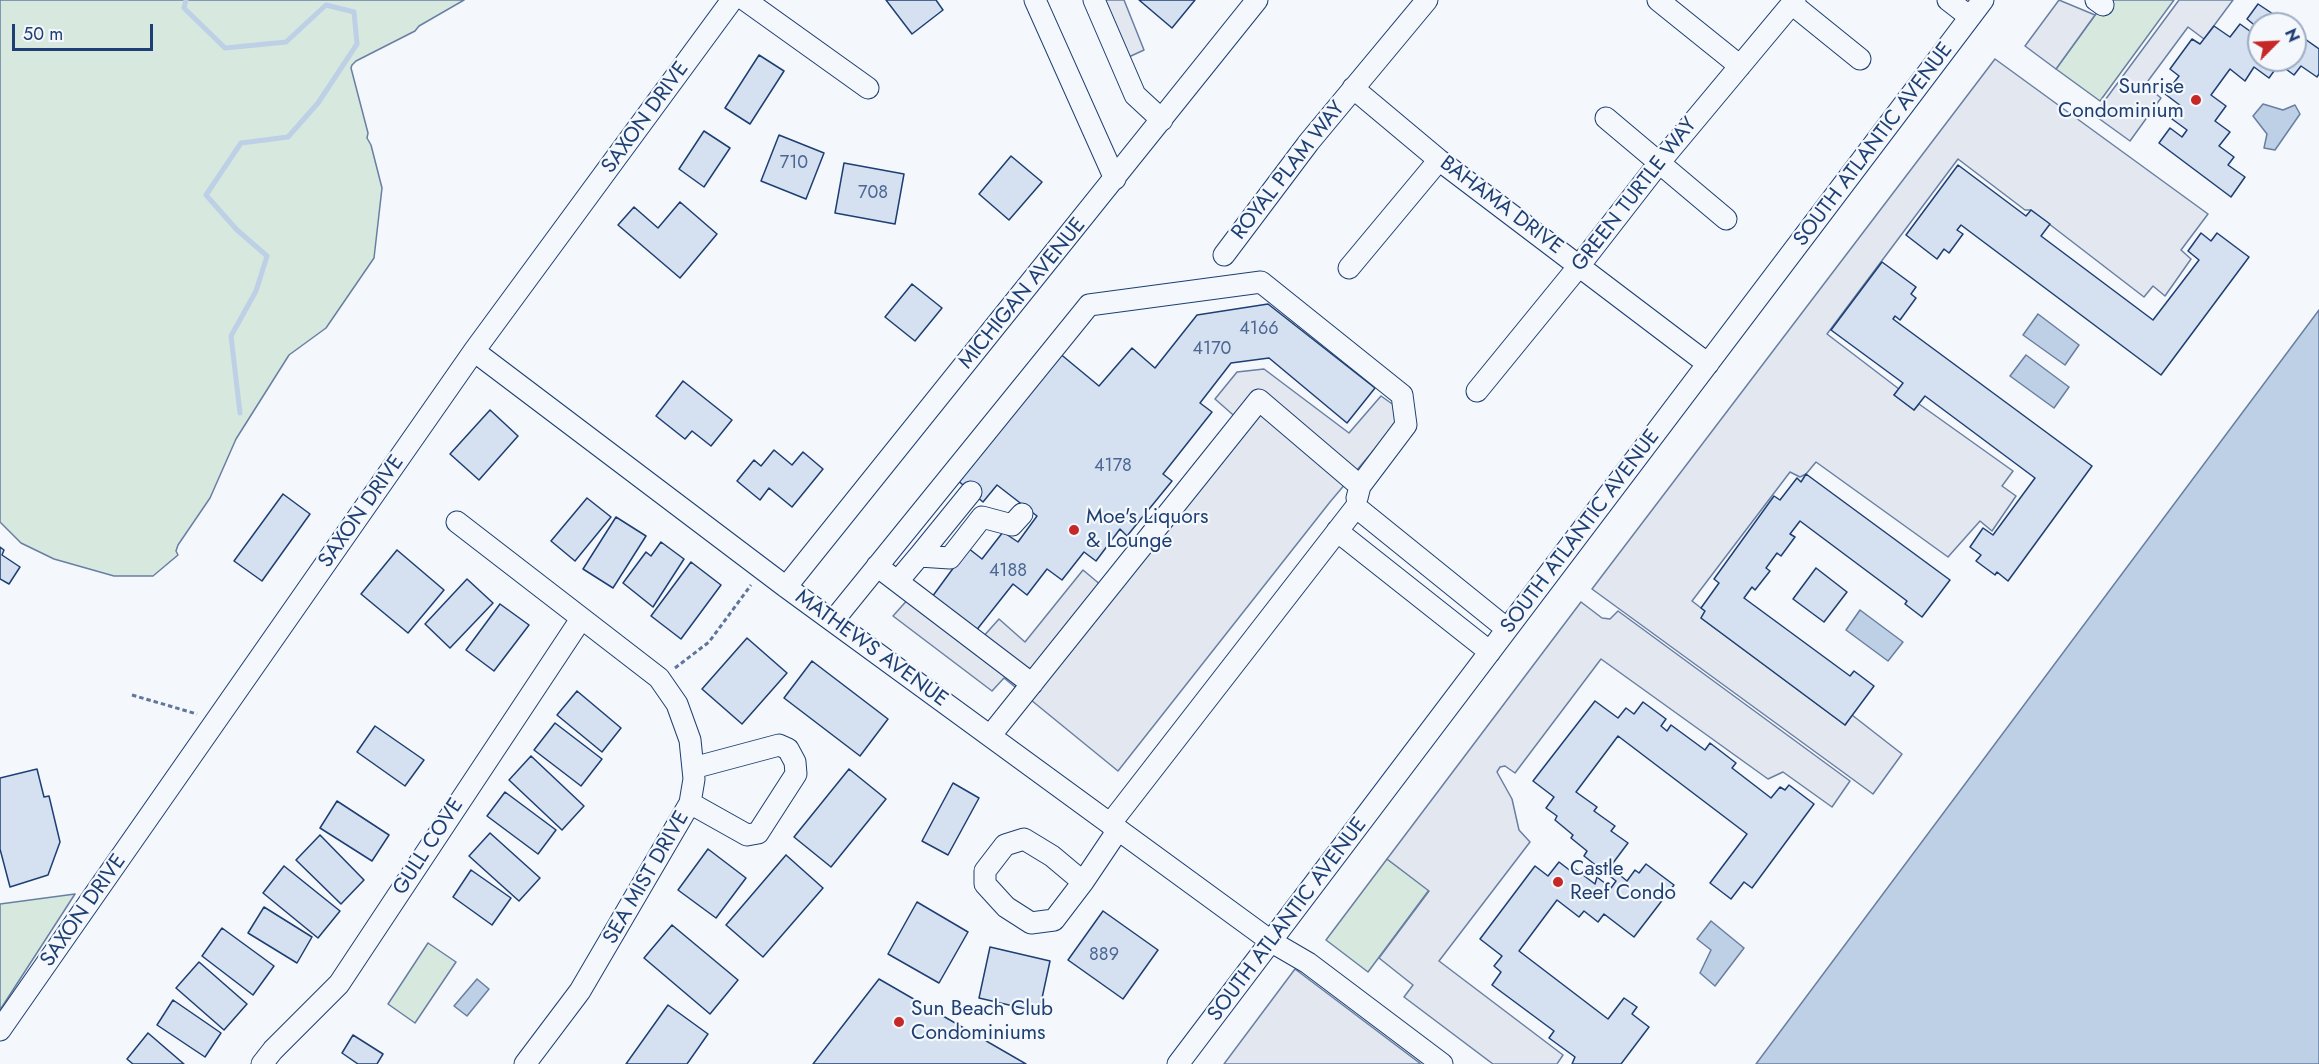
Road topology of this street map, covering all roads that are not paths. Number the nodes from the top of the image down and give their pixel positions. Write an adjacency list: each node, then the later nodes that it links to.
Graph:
1 (732, 0): 25 (street, SAXON DRIVE)
2 (745, 0): 14 (street)
3 (1035, 0): 20 (street)
4 (1094, 0): 17 (street)
5 (1257, 0): 17 (street, MICHIGAN AVENUE)
6 (1427, 0): 15 (street, ROYAL PLAM WAY)
7 (1658, 0): 13 (street)
8 (1948, 0): 11 (street)
9 (1983, 0): 11 (street, SOUTH ATLANTIC AVENUE)
10 (1794, 2): 12 (street); 13 (street, GREEN TURTLE WAY)
11 (1970, 17): 26 (street, SOUTH ATLANTIC AVENUE)
12 (1860, 59)
13 (1740, 66): 19 (street, GREEN TURTLE WAY)
14 (868, 88)
15 (1353, 88): 18 (street, BAHAMA DRIVE); 22 (street, ROYAL PLAM WAY)
16 (1606, 118): 19 (street)
17 (1162, 120): 20 (street, MICHIGAN AVENUE)
18 (1439, 160): 23 (street, BAHAMA DRIVE); 24 (street)
19 (1659, 163): 21 (street); 23 (street, GREEN TURTLE WAY)
20 (1115, 179): 37 (street, MICHIGAN AVENUE)
21 (1726, 219)
22 (1224, 255)
23 (1580, 266): 26 (street, BAHAMA DRIVE); 27 (street, GREEN TURTLE WAY)
24 (1349, 268)
25 (474, 351): 37 (street, MATHEWS AVENUE); 49 (street, SAXON DRIVE)
26 (1708, 364): 40 (street, SOUTH ATLANTIC AVENUE)
27 (1477, 392)
28 (1360, 486): 30 (street); 35 (street); 42 (street)
29 (971, 492): 34 (street)
30 (1356, 507): 33 (street); 40 (street)
31 (1022, 514): 34 (street)
32 (457, 522): 38 (street, SEA MIST DRIVE)
33 (1337, 531): 41 (street); 46 (street)
34 (919, 556): 36 (street)
35 (877, 566): 36 (street); 39 (street)
36 (897, 581): 42 (street)
37 (786, 587): 39 (street, MATHEWS AVENUE)
38 (582, 619): 44 (street, SEA MIST DRIVE); 50 (street, GULL COVE)
39 (833, 621): 43 (street, MATHEWS AVENUE)
40 (1508, 629): 41 (street, SOUTH ATLANTIC AVENUE)
41 (1490, 652): 48 (street, SOUTH ATLANTIC AVENUE)
42 (1032, 684): 43 (street)
43 (990, 736): 46 (street, MATHEWS AVENUE)
44 (693, 768): 45 (street, SEA MIST DRIVE); 45 (street)
45 (690, 803): 51 (street, SEA MIST DRIVE)
46 (1114, 827): 47 (street); 48 (street, MATHEWS AVENUE)
47 (1083, 882): 47 (street)
48 (1272, 942): 52 (street, SOUTH ATLANTIC AVENUE); 53 (street, MATHEWS AVENUE)
49 (0, 1030)
50 (262, 1064)
51 (525, 1064)
52 (1178, 1064)
53 (1442, 1064)

